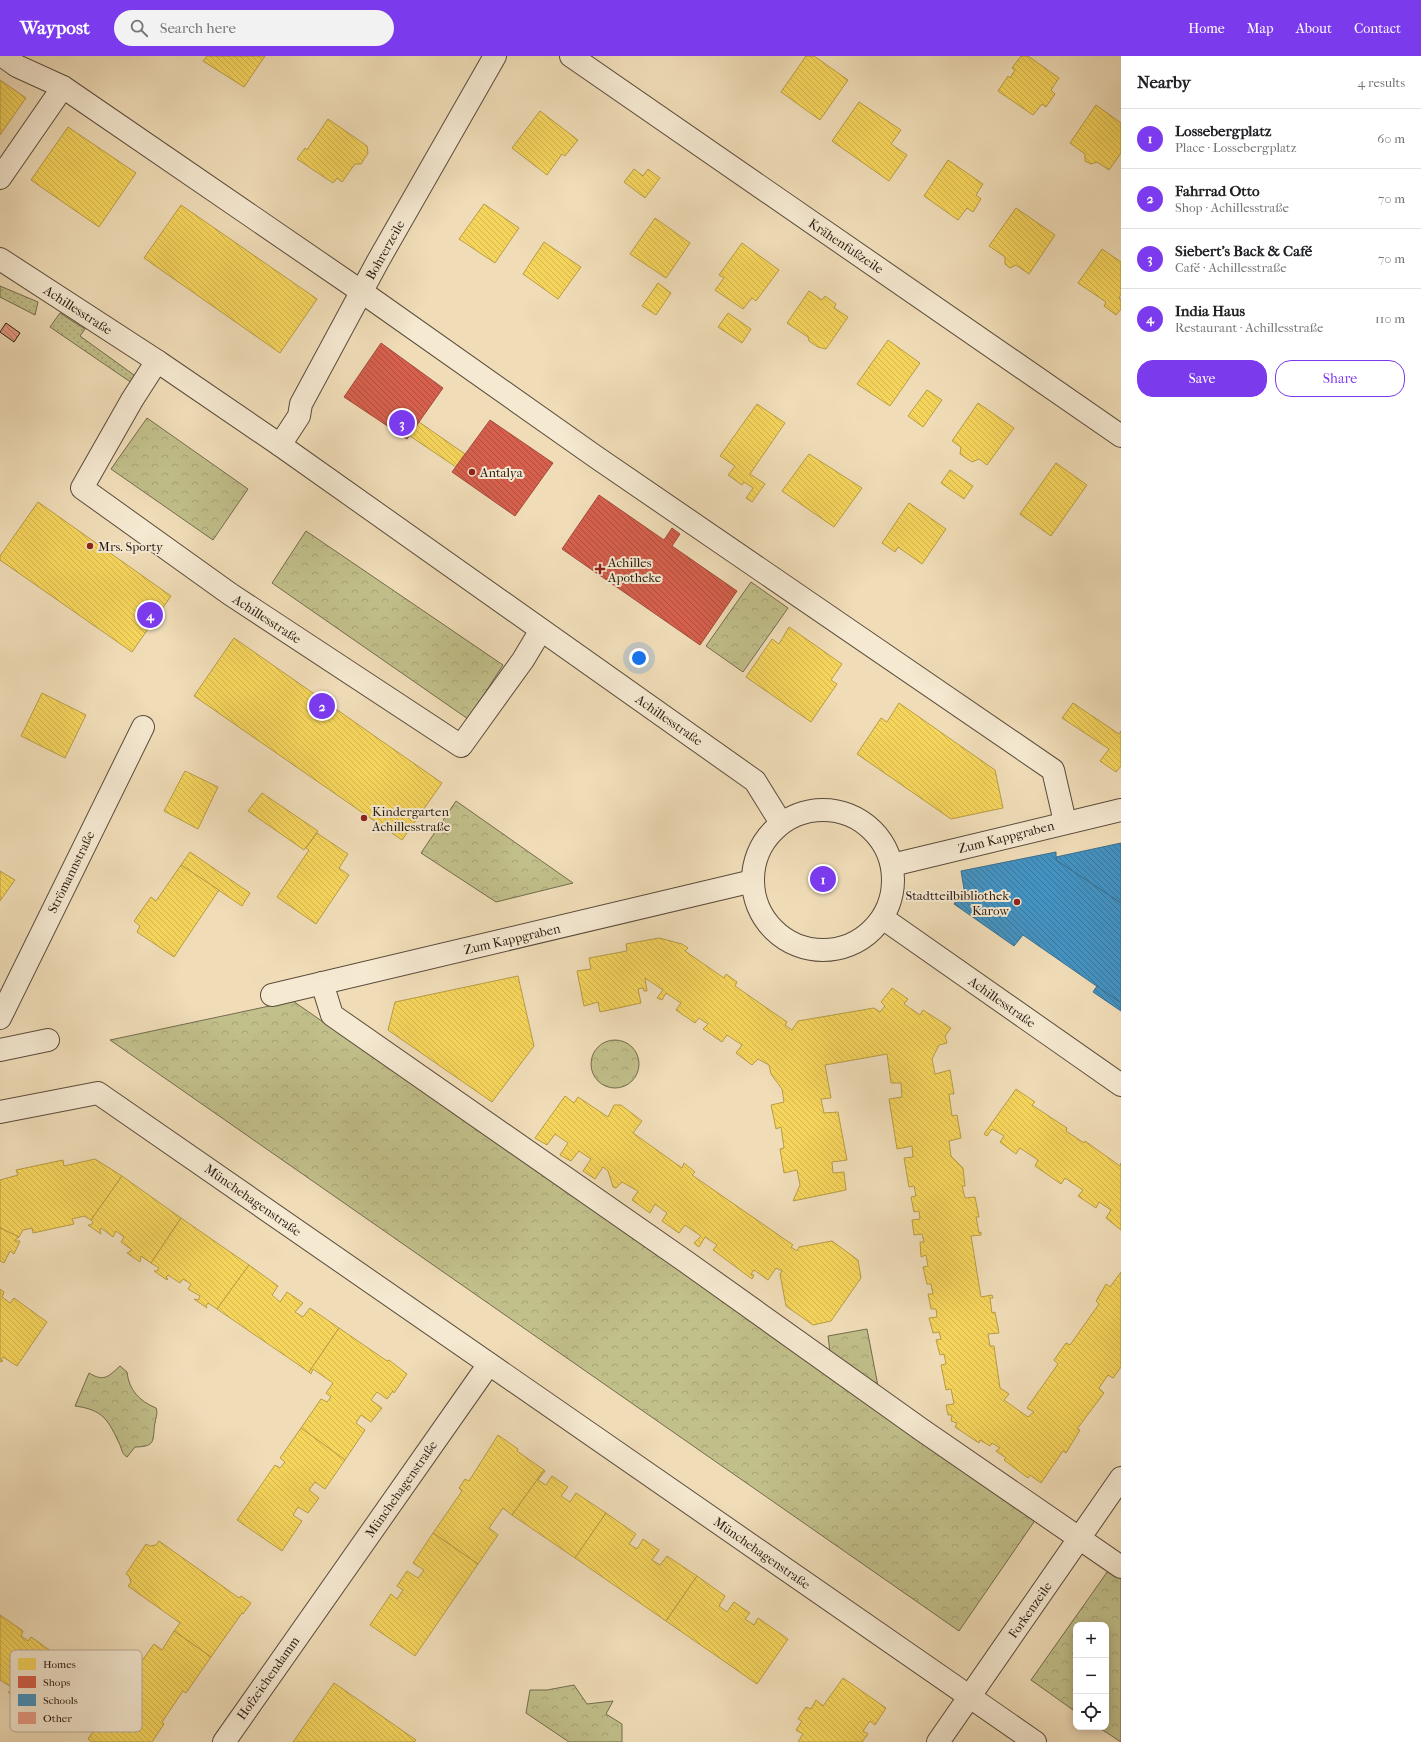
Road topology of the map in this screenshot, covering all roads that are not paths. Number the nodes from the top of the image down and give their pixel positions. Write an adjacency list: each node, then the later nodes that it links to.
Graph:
1 (3, 56): 4 (street)
2 (495, 56): 7 (street, Bohrerzeile)
3 (571, 56): 9 (street, Krähenfußzeile)
4 (63, 87): 5 (street); 7 (street)
5 (0, 178)
6 (0, 259): 8 (street, Achillesstraße)
7 (362, 292): 10 (street, Bohrerzeile); 14 (street)
8 (157, 361): 10 (street, Achillesstraße); 11 (street, Achillesstraße)
9 (1121, 436)
10 (280, 445): 11 (street, Achillesstraße)
11 (542, 630): 15 (street, Achillesstraße)
12 (143, 727): 21 (street, Strömannstraße)
13 (1121, 810): 14 (street, Zum Kappgraben)
14 (1065, 822): 16 (street, Zum Kappgraben)
15 (781, 823): 16 (street); 17 (street)
16 (892, 865): 18 (street)
17 (753, 881): 18 (street); 19 (street, Zum Kappgraben)
18 (884, 919): 24 (street, Achillesstraße)
19 (322, 983): 20 (street, Zum Kappgraben); 28 (street)
20 (272, 995)
21 (0, 1018)
22 (48, 1040): 23 (street)
23 (0, 1050)
24 (1121, 1085)
25 (0, 1112): 26 (street, Münchehagenstraße)
26 (489, 1364): 30 (street, Münchehagenstraße); 31 (street, Münchehagenstraße)
27 (1121, 1478): 28 (street, Forkenzeile)
28 (1080, 1538): 29 (street); 31 (street, Forkenzeile)
29 (1121, 1567)
30 (313, 1614): 32 (street, Hofzeichendamm)
31 (970, 1697): 33 (street, Forkenzeile); 34 (street, Münchehagenstraße)
32 (224, 1742)
33 (938, 1742)
34 (1035, 1742)

